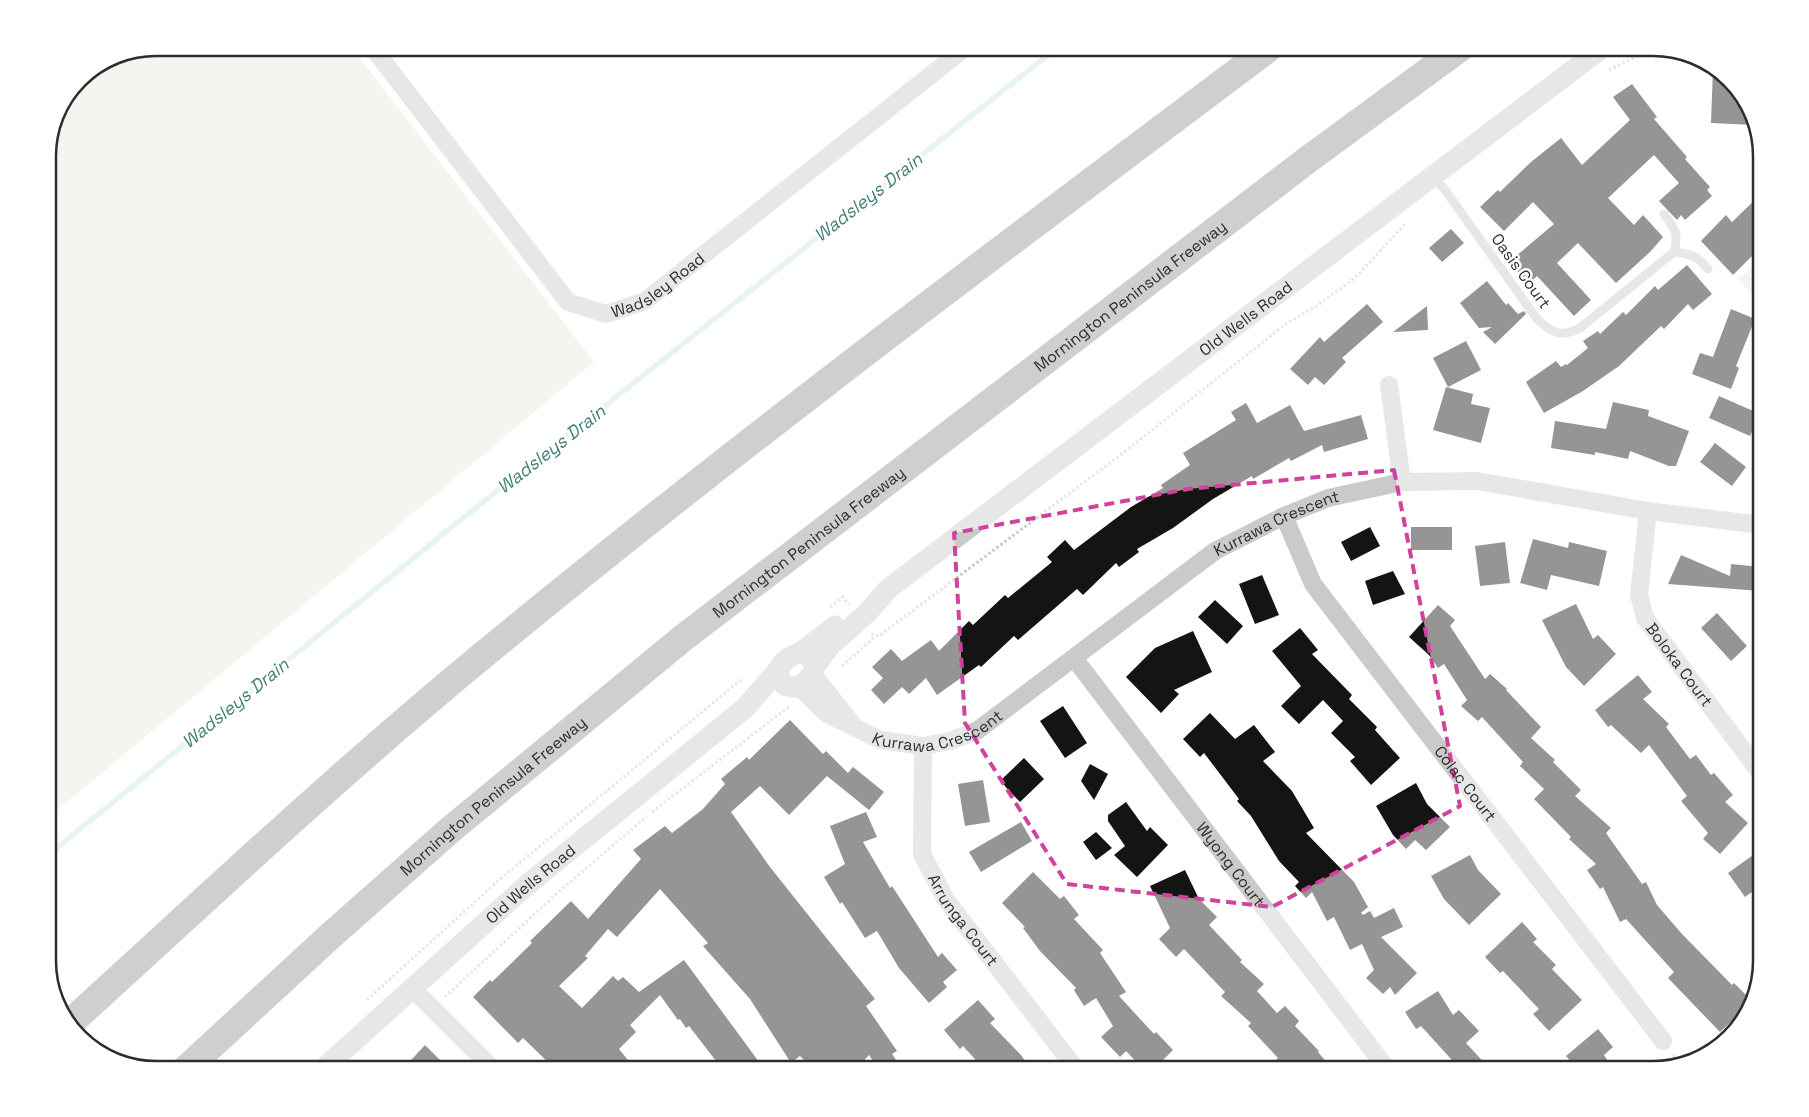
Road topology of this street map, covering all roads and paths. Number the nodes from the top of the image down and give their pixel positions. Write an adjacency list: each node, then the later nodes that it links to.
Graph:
1 (379, 56): 2 (street, Wadsley Road)
2 (955, 56)
3 (1258, 56): 23 (highway)
4 (1449, 56): 25 (highway, Mornington Peninsula Freeway)
5 (1591, 56): 6 (street, Old Wells Road)
6 (1433, 176): 8 (lane, Oasis Court); 17 (street, Old Wells Road)
7 (1664, 214): 8 (lane)
8 (1674, 252): 9 (lane)
9 (1708, 269)
10 (1389, 385): 11 (street)
11 (1402, 482): 12 (street, Kurrawa Crescent); 13 (street, Kurrawa Crescent)
12 (1648, 512): 14 (street, Kurrawa Crescent); 20 (street, Boloka Court)
13 (1284, 516): 16 (street, Kurrawa Crescent); 24 (street, Colac Court)
14 (1753, 524)
15 (875, 637): 17 (path)
16 (1074, 658): 19 (street, Kurrawa Crescent); 29 (street, Wyong Court)
17 (806, 678): 18 (street, Old Wells Road); 18 (street, Old Wells Road); 19 (street, Kurrawa Crescent); 22 (path)
18 (745, 708): 21 (street, Old Wells Road)
19 (923, 746): 28 (street, Arrunga Court)
20 (1753, 762)
21 (412, 988): 22 (street); 26 (street, Old Wells Road)
22 (433, 1008): 27 (street)
23 (75, 1019)
24 (1663, 1041)
25 (196, 1061)
26 (333, 1061)
27 (484, 1061)
28 (1069, 1061)
29 (1380, 1061)

